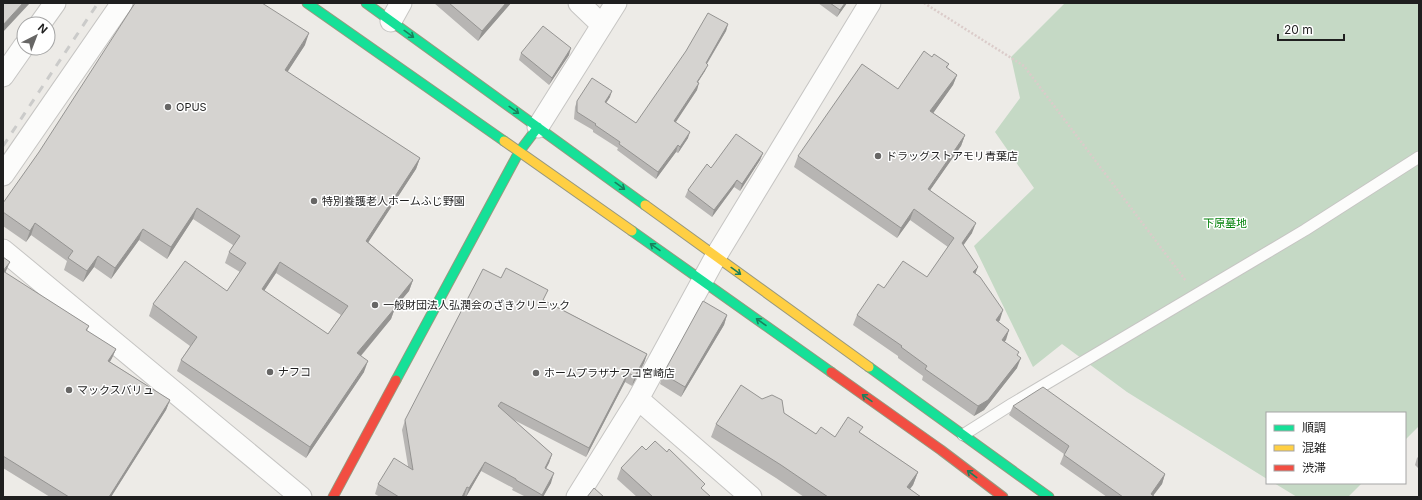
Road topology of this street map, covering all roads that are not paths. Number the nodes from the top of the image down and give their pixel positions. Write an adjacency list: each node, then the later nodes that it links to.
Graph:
1 (55, 3): 9 (street)
2 (122, 3): 17 (street)
3 (307, 3): 15 (street)
4 (366, 3): 10 (street)
5 (401, 3): 10 (street)
6 (579, 3): 11 (street)
7 (616, 3): 11 (street)
8 (870, 3): 19 (street)
9 (46, 16)
10 (391, 21): 14 (street, one-way to 14)
11 (602, 25): 14 (street)
12 (17, 56): 13 (street)
13 (3, 76)
14 (538, 127): 15 (street); 19 (street, one-way to 19)
15 (519, 152): 20 (street, one-way to 15); 24 (street)
16 (1419, 157): 22 (lane)
17 (3, 175)
18 (3, 250): 23 (street)
19 (716, 256): 20 (street); 22 (street, one-way to 22)
20 (703, 281): 21 (street); 27 (street, one-way to 20)
21 (638, 398): 25 (street); 26 (street)
22 (963, 435): 28 (street)
23 (301, 497)
24 (333, 497)
25 (576, 497)
26 (751, 497)
27 (1003, 497)
28 (1049, 497)

